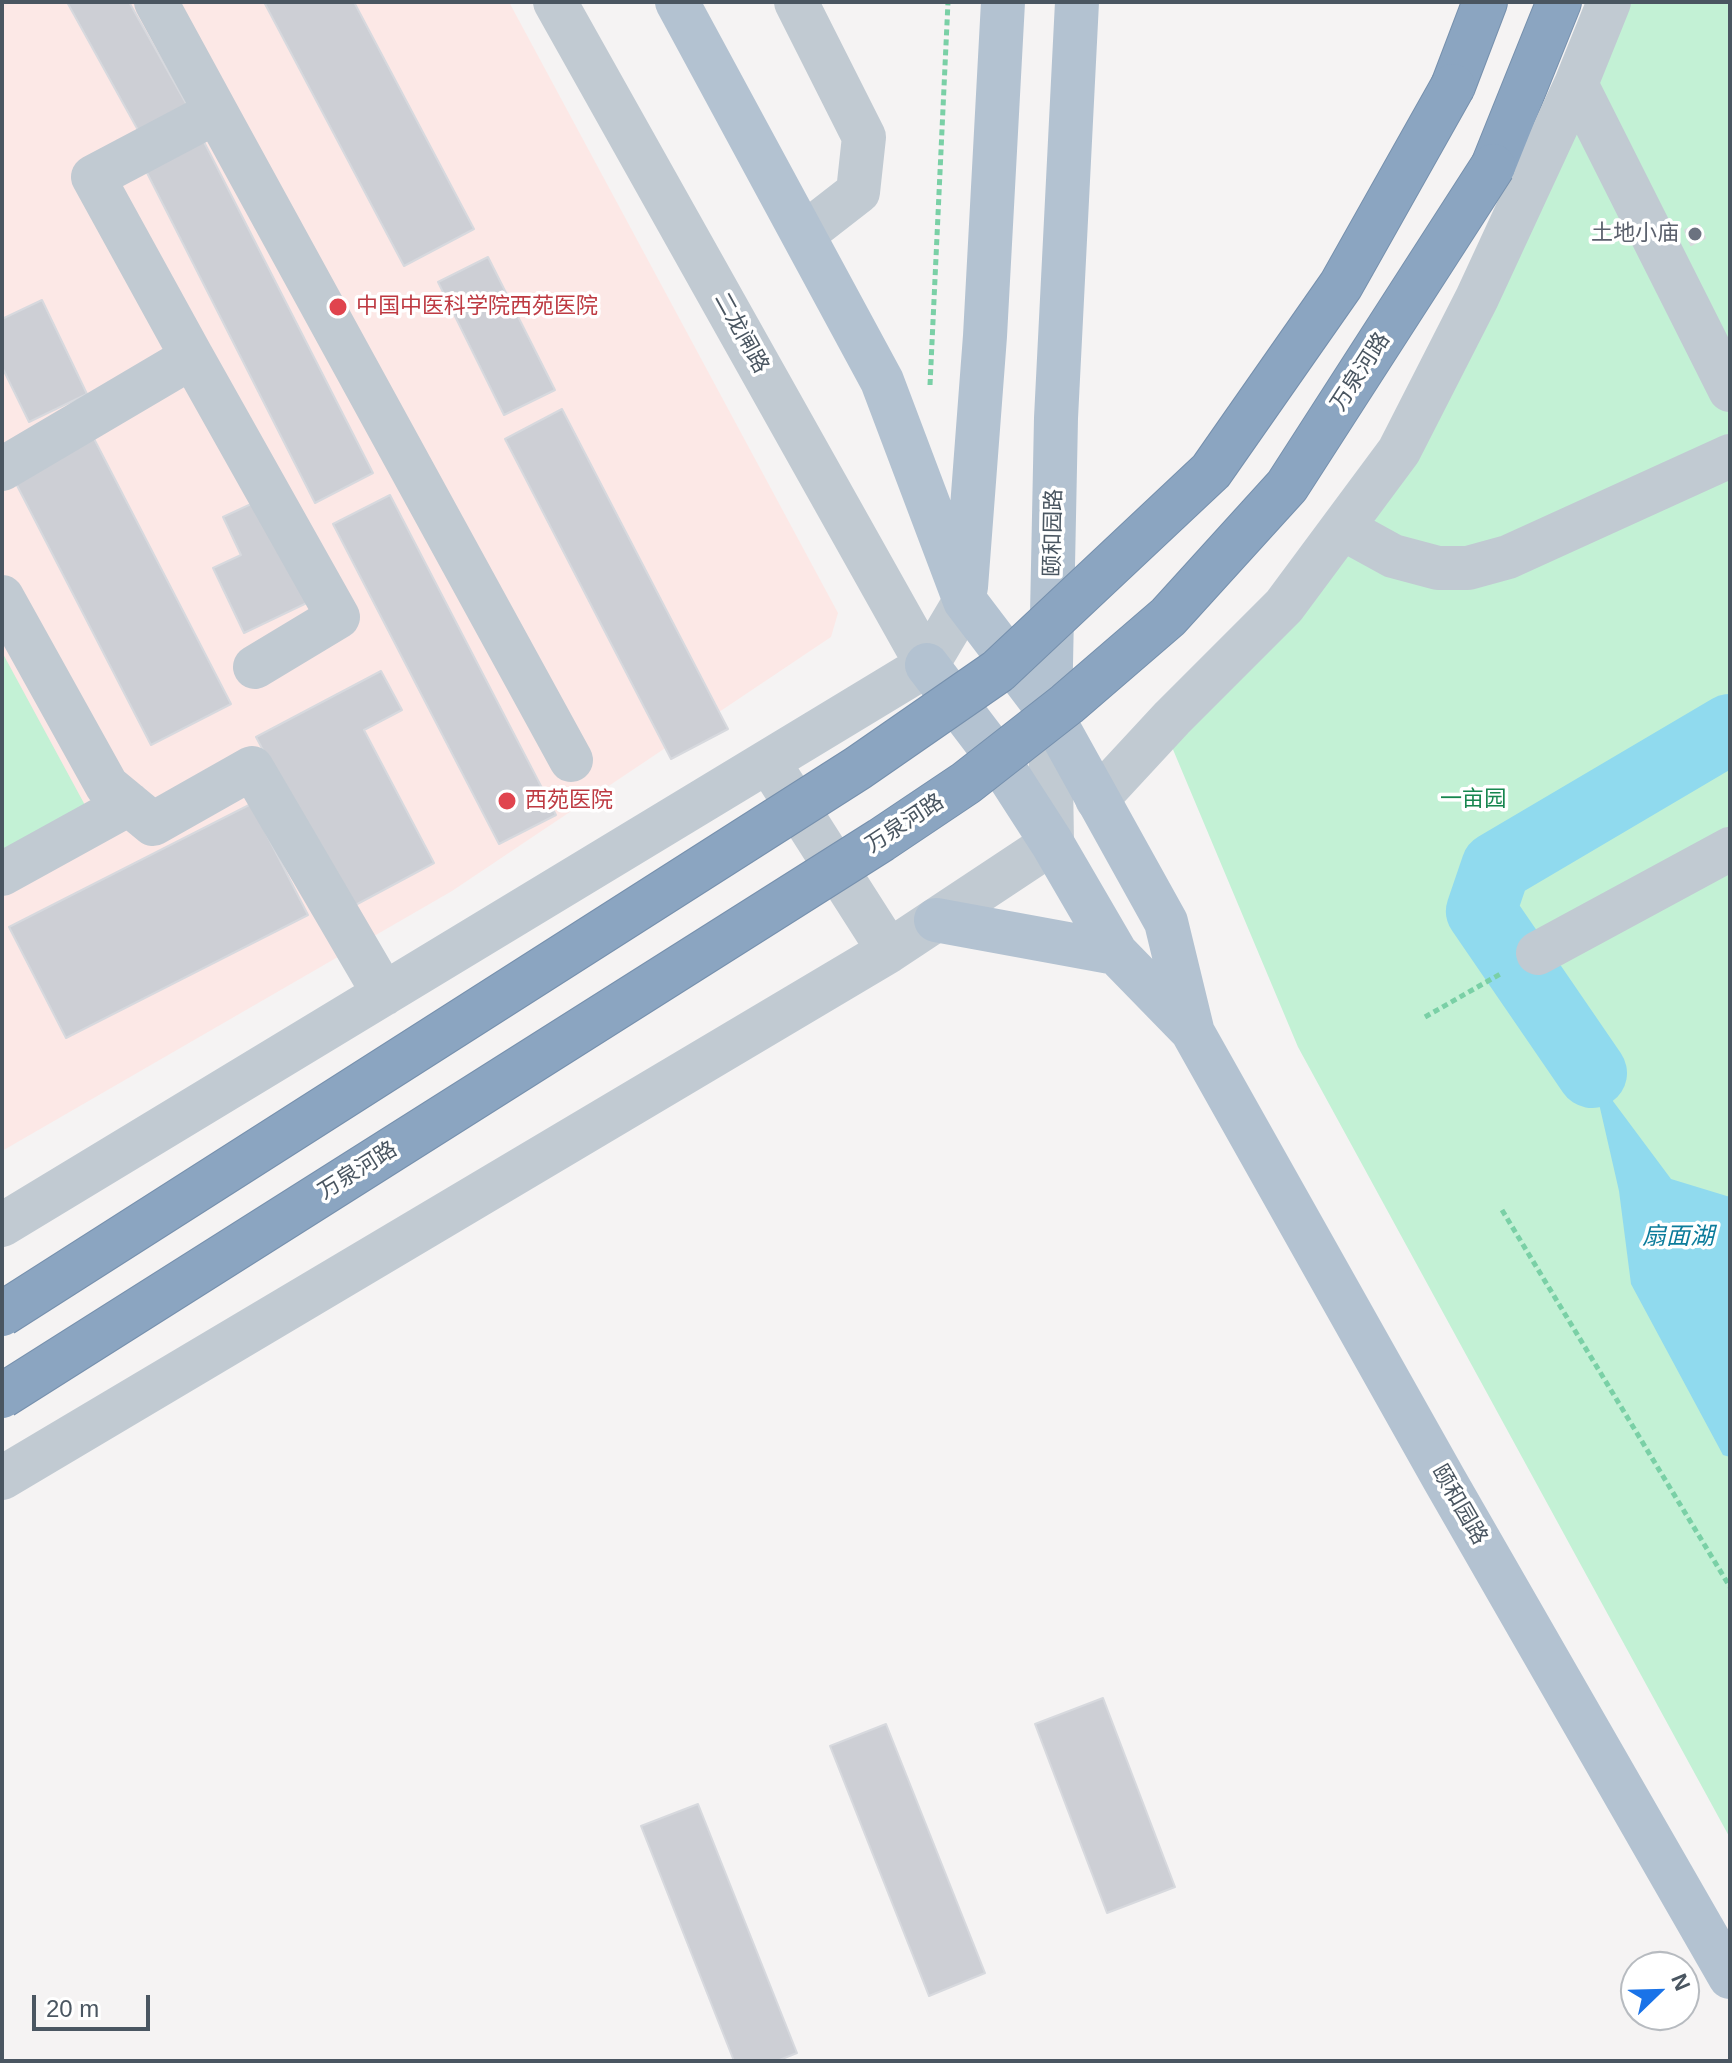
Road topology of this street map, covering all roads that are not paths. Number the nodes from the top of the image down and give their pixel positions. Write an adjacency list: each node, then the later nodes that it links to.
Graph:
1 (156, 2): 11 (street)
2 (555, 2): 20 (street, 二龙闸路)
3 (677, 2): 12 (main road)
4 (796, 2): 12 (street)
5 (1003, 2): 19 (main road)
6 (1077, 2): 22 (main road, 颐和园路)
7 (1485, 2): 39 (highway, bridge)
8 (1559, 2): 40 (highway, 万泉河路, bridge)
9 (1609, 2): 10 (street)
10 (1576, 84): 14 (street); 17 (street)
11 (216, 112): 13 (street); 24 (street)
12 (804, 234): 19 (main road)
13 (192, 357): 16 (street); 21 (street)
14 (1730, 390)
15 (1730, 456): 17 (street)
16 (2, 469)
17 (1342, 528): 26 (street)
18 (2, 597): 27 (street)
19 (965, 601): 20 (street); 22 (main road)
20 (927, 665): 23 (main road, 颐和园路); 25 (street)
21 (255, 667)
22 (1050, 713): 23 (street); 26 (main road, 颐和园路); 28 (street)
23 (994, 753): 28 (main road, 颐和园路); 30 (street)
24 (571, 760)
25 (769, 762): 30 (street); 36 (street)
26 (1097, 799): 37 (main road, 颐和园路)
27 (129, 804): 31 (street); 36 (street)
28 (1052, 843): 32 (street); 34 (main road, 颐和园路)
29 (1730, 849): 35 (street)
30 (833, 863): 33 (street)
31 (2, 874)
32 (936, 920): 33 (street); 34 (main road)
33 (889, 951): 41 (street)
34 (1116, 953): 37 (main road, 颐和园路)
35 (1538, 953)
36 (384, 994): 38 (street)
37 (1192, 1031): 42 (main road, 颐和园路)
38 (2, 1225)
39 (2, 1314)
40 (2, 1396)
41 (2, 1478)
42 (1730, 1977)

